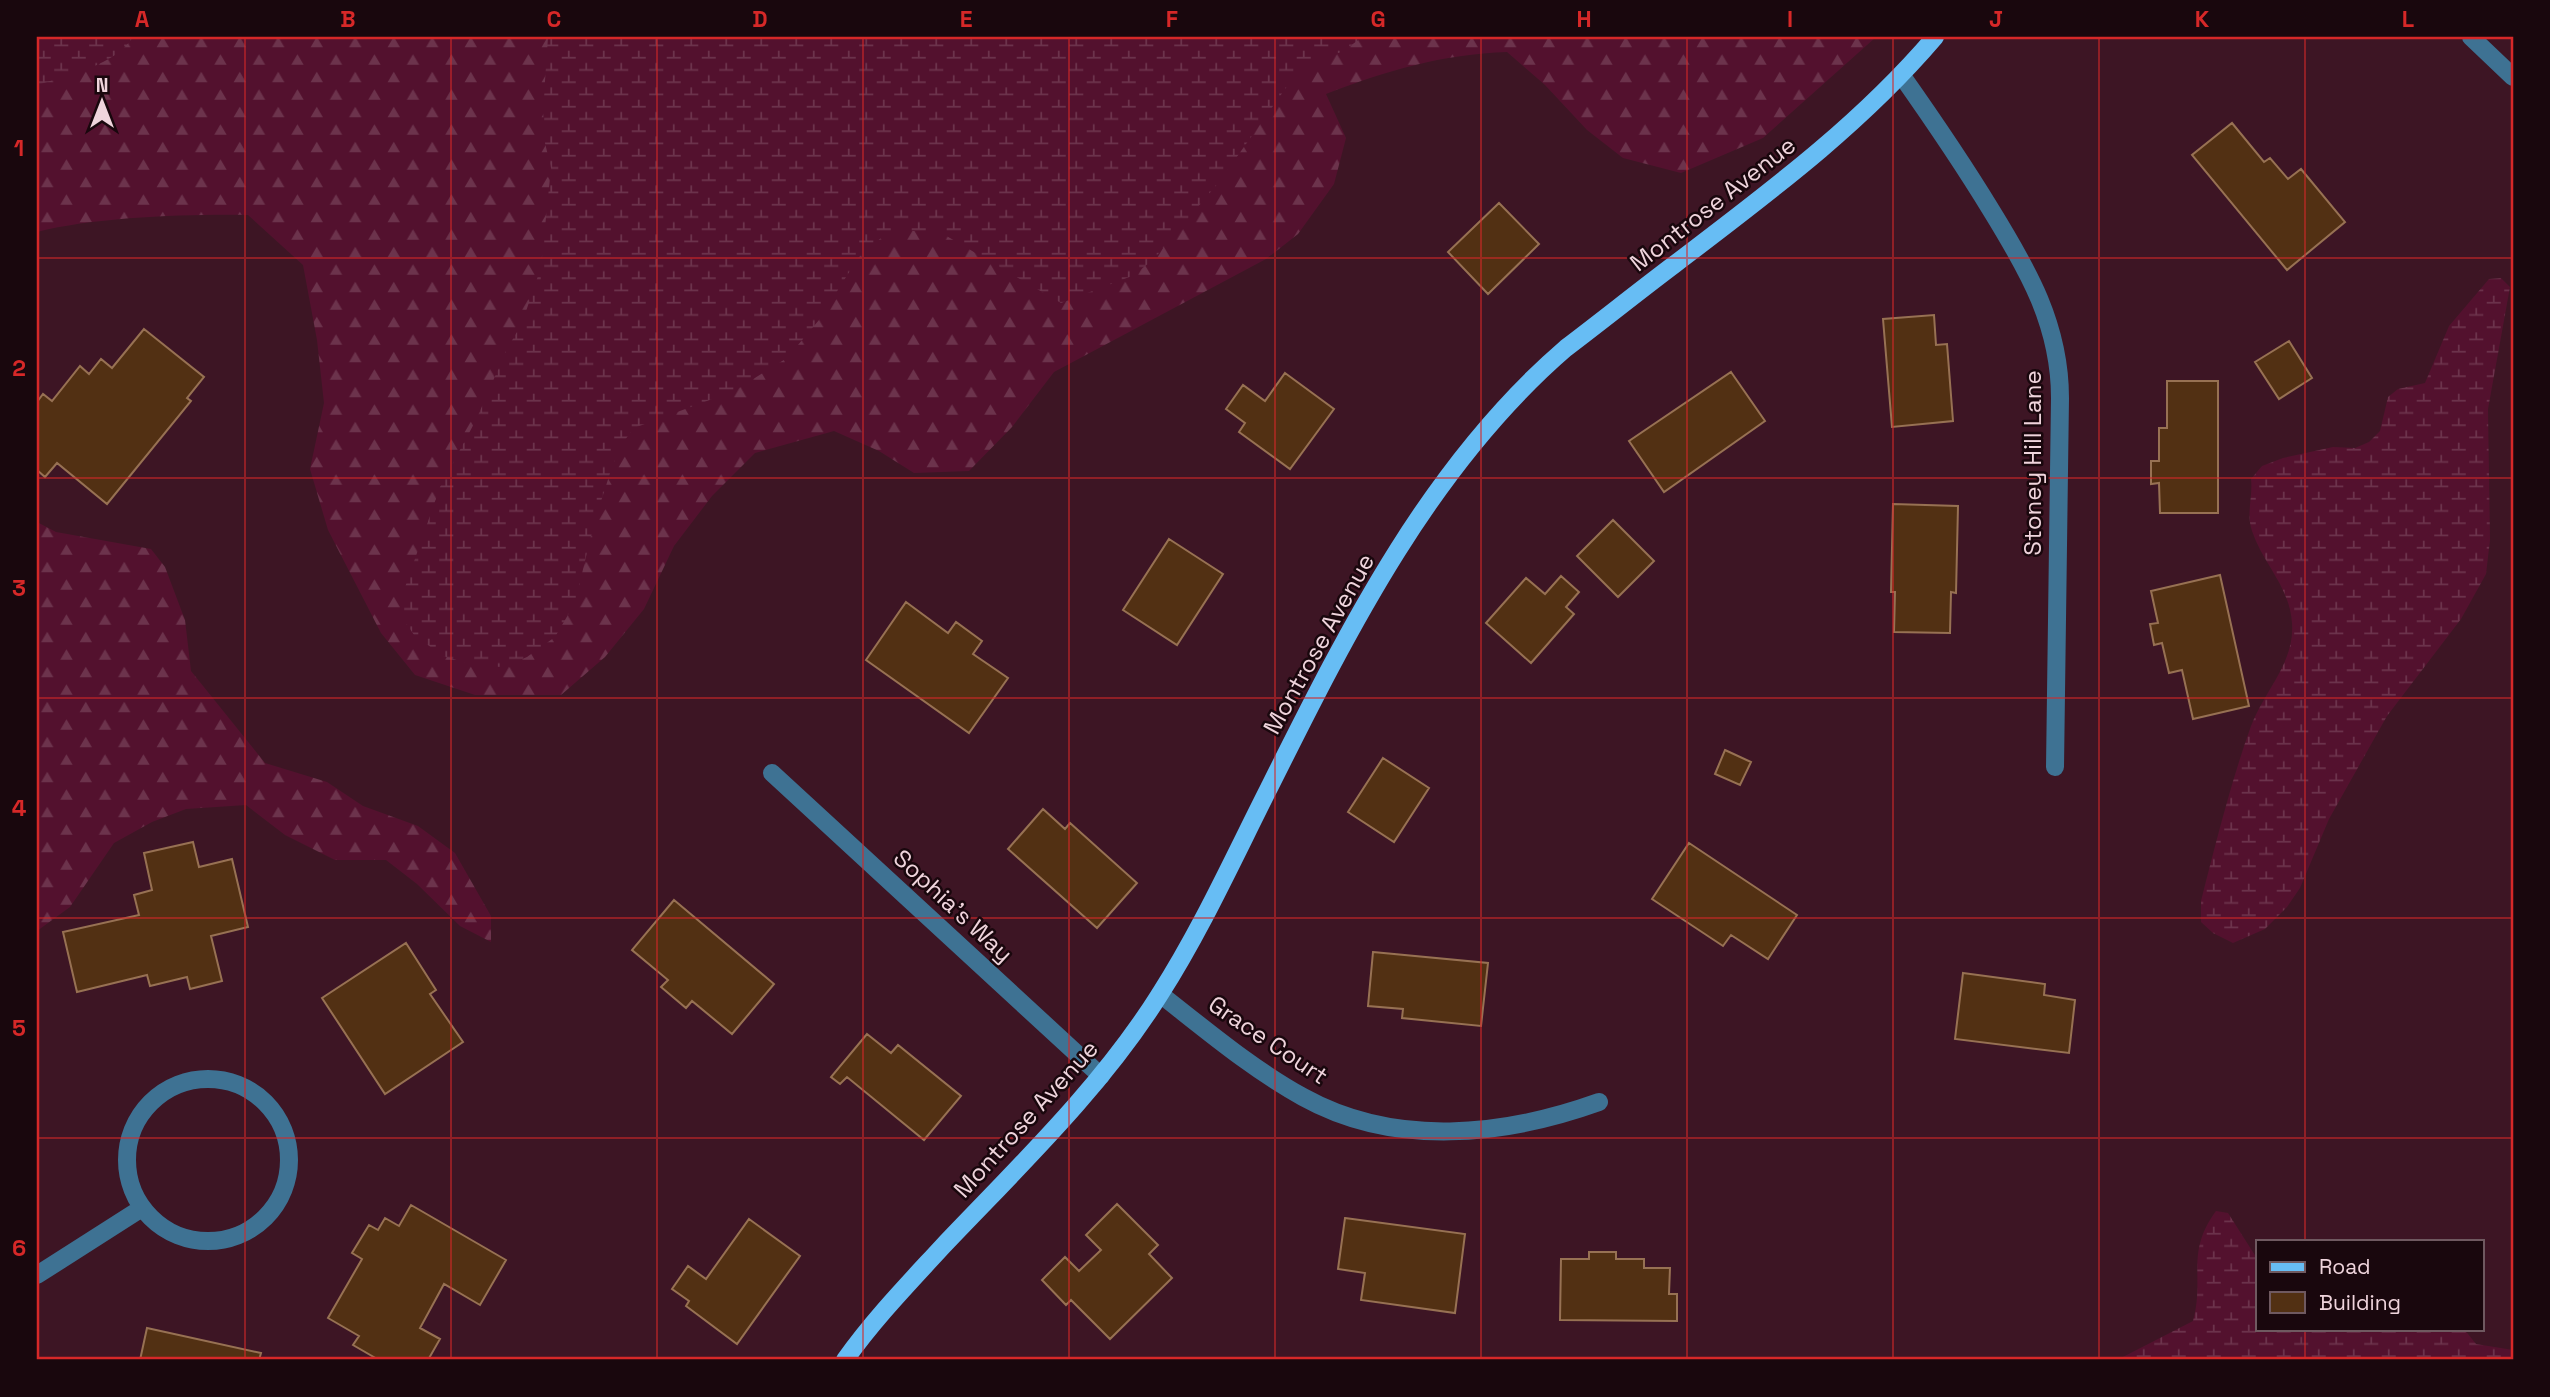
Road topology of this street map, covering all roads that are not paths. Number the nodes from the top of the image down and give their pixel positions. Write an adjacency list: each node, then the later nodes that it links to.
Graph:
1 (1935, 37): 3 (main road, Montrose Avenue)
2 (2471, 37): 4 (street)
3 (1902, 76): 5 (street, Stoney Hill Lane); 7 (main road, Montrose Avenue)
4 (2513, 77)
5 (2054, 767)
6 (772, 773): 8 (street, Sophia's Way)
7 (1160, 995): 8 (main road, Montrose Avenue); 9 (street, Grace Court)
8 (1101, 1076): 12 (main road, Montrose Avenue)
9 (1599, 1102)
10 (142, 1208): 10 (street); 11 (street)
11 (37, 1275)
12 (845, 1360)

